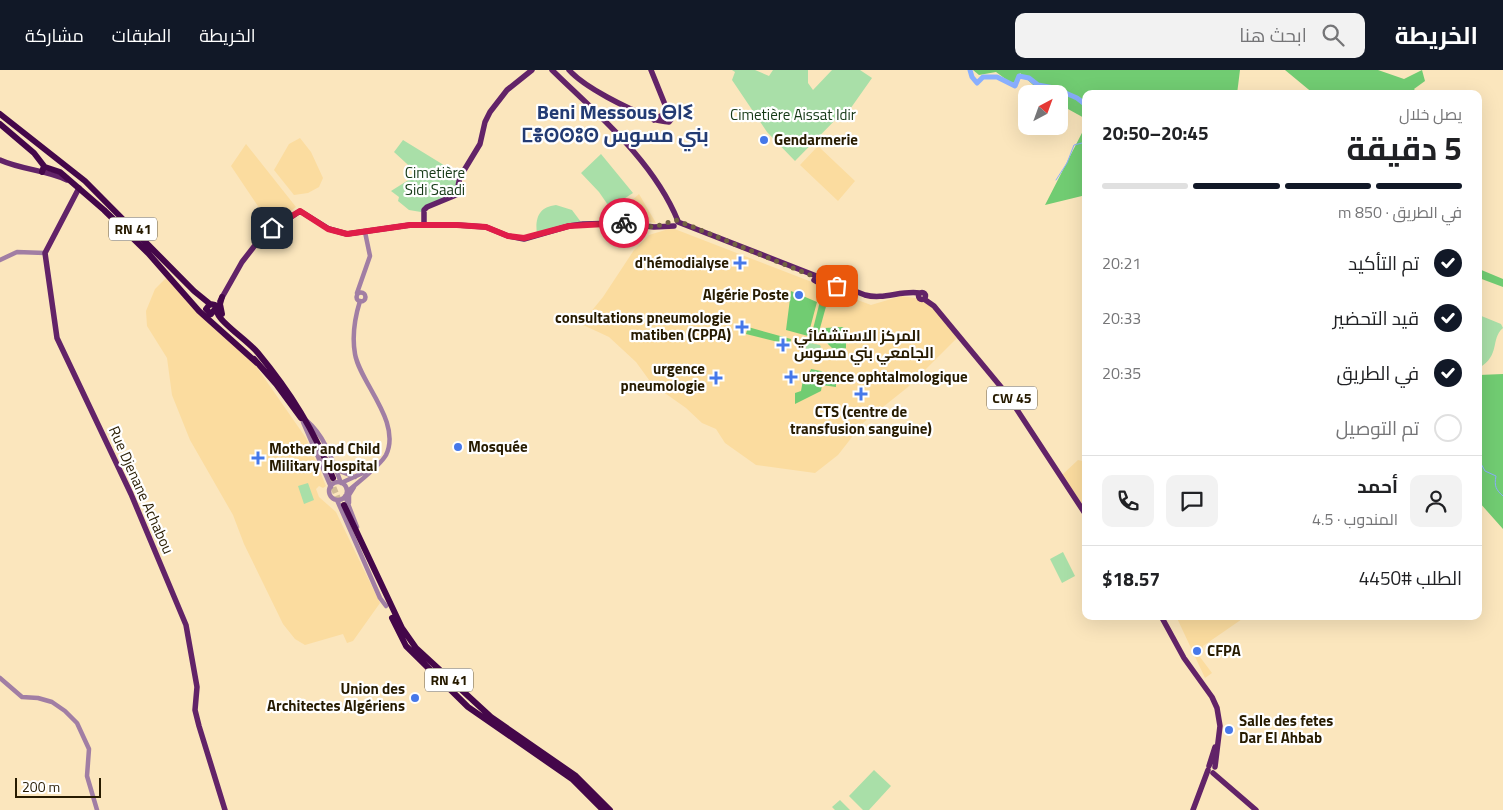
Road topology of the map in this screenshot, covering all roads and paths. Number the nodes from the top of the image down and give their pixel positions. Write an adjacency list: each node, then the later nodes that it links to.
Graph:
1 (532, 70): 13 (main road)
2 (552, 70): 12 (main road)
3 (569, 70): 4 (main road)
4 (652, 70)
5 (0, 114): 7 (highway, RN 41)
6 (0, 124): 9 (highway, RN 41)
7 (51, 155): 9 (highway); 9 (highway); 25 (highway, RN 41)
8 (0, 160): 10 (main road)
9 (42, 165): 10 (main road); 10 (main road); 11 (highway, RN 41)
10 (28, 170)
11 (78, 187): 15 (main road); 18 (highway, RN 41)
12 (676, 223): 13 (main road); 22 (main road)
13 (424, 224): 14 (main road)
14 (365, 232): 17 (main road); 19 (street)
15 (45, 253): 16 (street); 44 (main road, Rue Djenane Achabou)
16 (0, 260)
17 (232, 278): 23 (main road); 25 (main road)
18 (172, 279): 25 (highway, RN 41); 27 (highway)
19 (362, 282): 20 (street); 21 (street)
20 (358, 293): 21 (street); 24 (street)
21 (364, 294): 24 (street)
22 (922, 296): 35 (main road, CW 45); 36 (main road)
23 (222, 297): 25 (main road); 26 (highway)
24 (358, 300): 30 (street)
25 (211, 307): 26 (highway, RN 41); 27 (highway, RN 41)
26 (241, 335): 28 (highway, RN 41)
27 (257, 362): 28 (highway, RN 41)
28 (305, 422): 29 (street); 31 (highway, RN 41)
29 (334, 464): 30 (street); 31 (street)
30 (357, 480): 32 (street); 33 (street); 34 (street)
31 (332, 481): 32 (street); 32 (street); 34 (street)
32 (341, 483): 33 (street)
33 (346, 494): 34 (street); 34 (street)
34 (343, 504): 37 (highway, RN 41)
35 (1082, 504)
36 (1082, 509)
37 (388, 605): 40 (highway, RN 41); 41 (highway, RN 41)
38 (1162, 620): 42 (main road)
39 (0, 678): 43 (street)
40 (448, 689): 41 (highway); 45 (highway, RN 41)
41 (491, 717): 46 (highway, RN 41)
42 (1212, 770): 47 (main road); 48 (main road)
43 (97, 810)
44 (225, 810)
45 (603, 810)
46 (610, 810)
47 (1195, 810)
48 (1256, 810)

